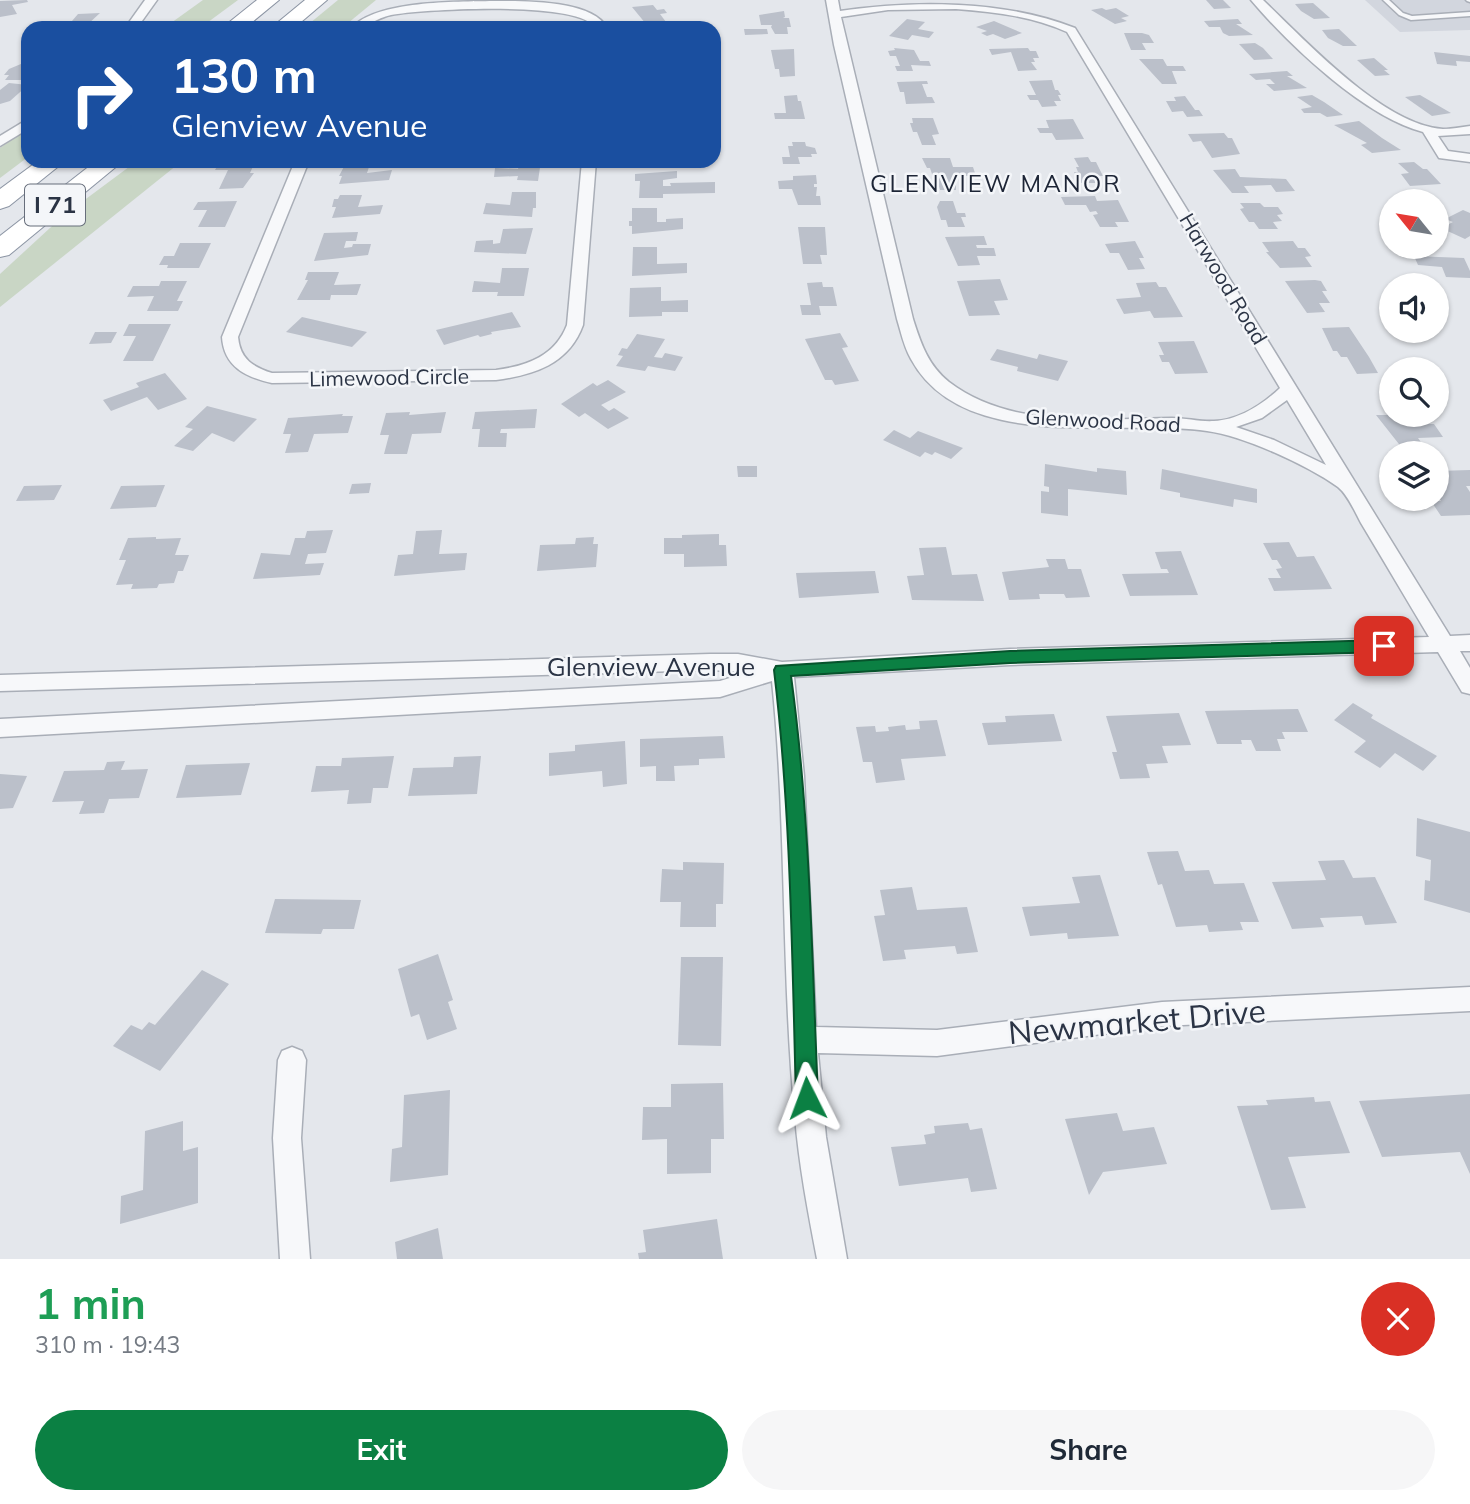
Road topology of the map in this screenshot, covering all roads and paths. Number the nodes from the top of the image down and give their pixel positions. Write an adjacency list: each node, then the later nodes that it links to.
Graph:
1 (151, 0): 11 (street)
2 (270, 0): 12 (highway)
3 (317, 0): 13 (highway)
4 (892, 0): 9 (street, Harwood Road); 28 (street, Harwood Road)
5 (1256, 0): 18 (street)
6 (1386, 0): 10 (lane)
7 (465, 3): 8 (street); 14 (street)
8 (495, 3): 15 (street)
9 (834, 8): 29 (street, Glenwood Road)
10 (1470, 14)
11 (136, 21)
12 (242, 21)
13 (290, 21)
14 (366, 21)
15 (597, 21)
16 (21, 128): 19 (street)
17 (1470, 130): 18 (street)
18 (1441, 134): 20 (street); 21 (street)
19 (0, 142)
20 (1470, 148)
21 (1470, 158)
22 (44, 168): 26 (highway, I 71)
23 (101, 168): 27 (highway, I 71)
24 (299, 168): 25 (street, Limewood Circle)
25 (588, 168)
26 (0, 201)
27 (0, 249)
28 (1289, 388): 29 (street, Glenwood Road); 30 (street, Harwood Road)
29 (1214, 426): 30 (street, Glenwood Road)
30 (1349, 485): 32 (street, Harwood Road)
31 (1470, 643): 32 (street, Glenview Avenue)
32 (1444, 644): 33 (street, Glenview Avenue); 35 (street, Harwood Road)
33 (782, 670): 34 (street, Glenview Avenue); 36 (street); 38 (street)
34 (0, 683)
35 (1470, 686)
36 (0, 728)
37 (1470, 999): 38 (street, Newmarket Drive)
38 (804, 1040): 41 (street)
39 (292, 1060): 40 (street)
40 (295, 1259)
41 (832, 1259)

